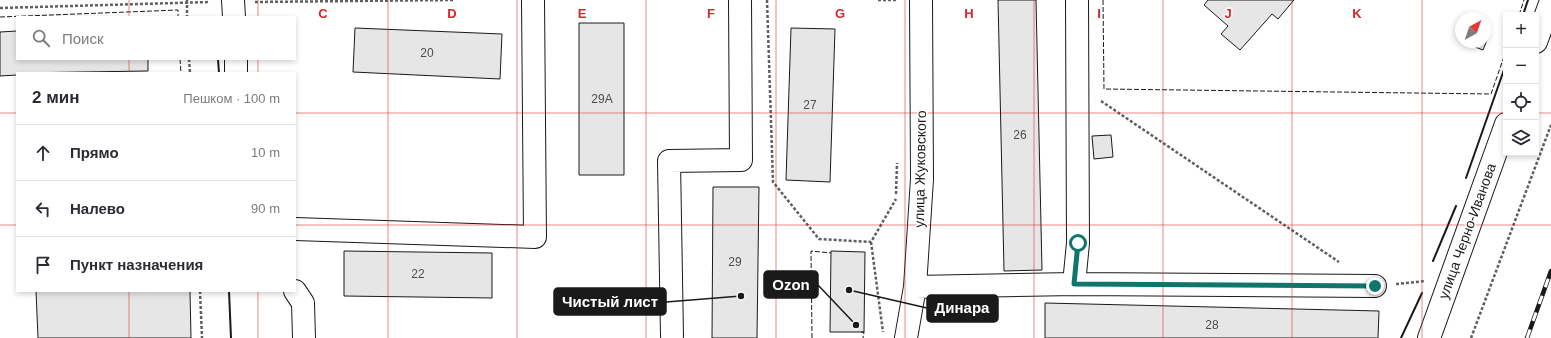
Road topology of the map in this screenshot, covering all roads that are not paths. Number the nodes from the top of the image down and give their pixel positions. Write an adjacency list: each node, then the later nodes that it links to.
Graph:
1 (233, 0): 7 (street)
2 (532, 0): 12 (street)
3 (740, 0): 17 (street)
4 (921, 0): 15 (street, улица Жуковского)
5 (1076, 0): 13 (street)
6 (1551, 1): 8 (street)
7 (234, 16)
8 (1539, 34)
9 (236, 60): 10 (street)
10 (236, 72)
11 (1503, 132): 20 (street, улица Черно-Иванова)
12 (296, 229)
13 (1074, 284): 14 (street); 15 (street)
14 (1375, 286)
15 (915, 287): 19 (street, улица Жуковского)
16 (296, 292): 18 (street)
17 (672, 336)
18 (304, 338)
19 (906, 338)
20 (1429, 338)

